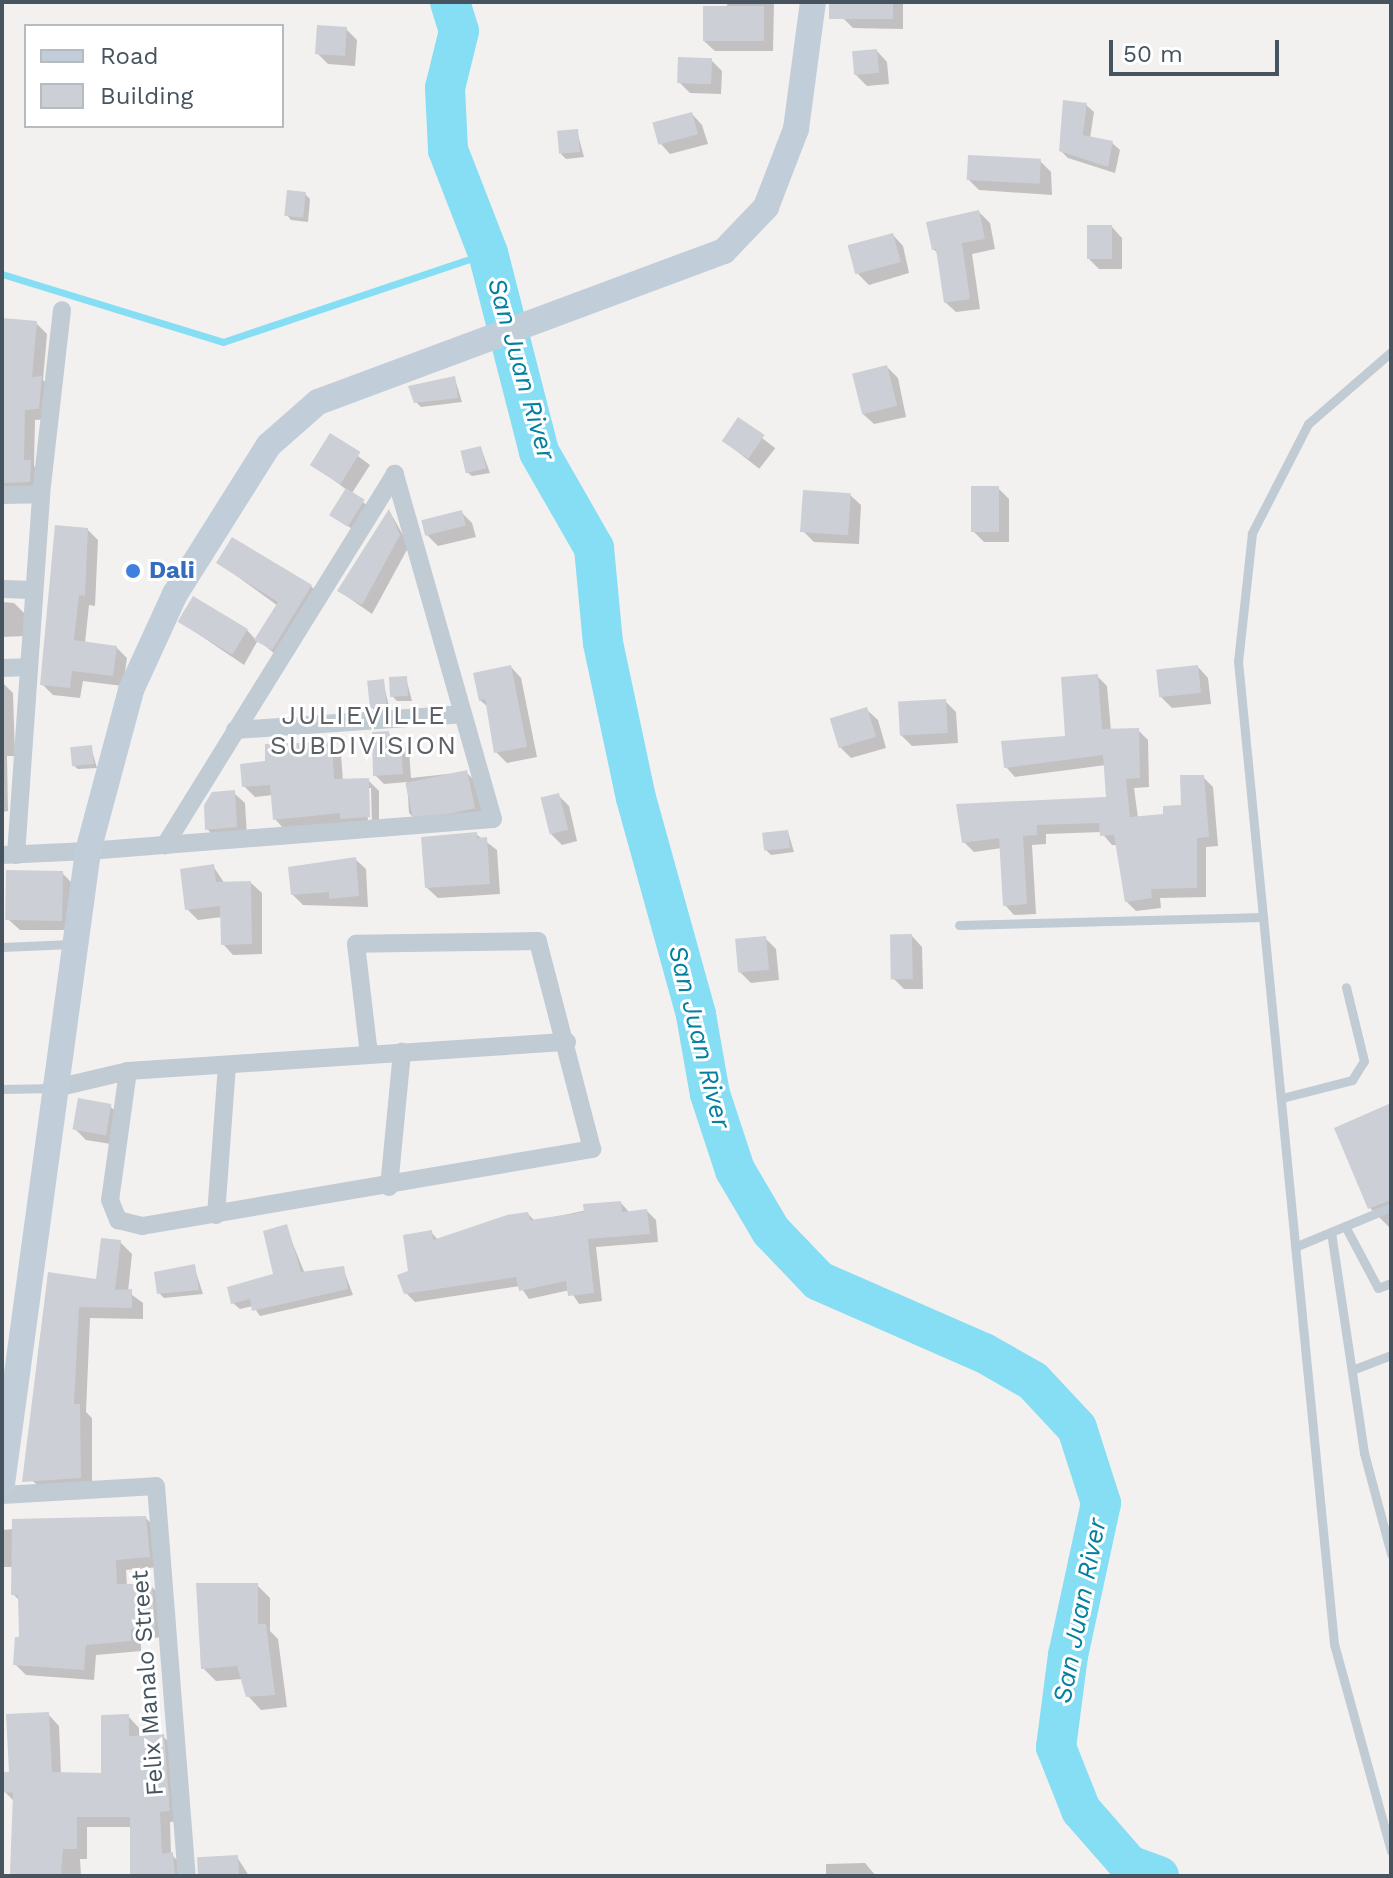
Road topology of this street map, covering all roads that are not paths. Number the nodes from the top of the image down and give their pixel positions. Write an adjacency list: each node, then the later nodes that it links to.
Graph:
1 (813, 2): 15 (main road)
2 (62, 310): 4 (street)
3 (1391, 352): 17 (lane)
4 (41, 494): 5 (street); 7 (street)
5 (2, 495)
6 (2, 589): 7 (street)
7 (34, 590): 8 (street)
8 (27, 667): 9 (street); 13 (street)
9 (2, 668)
10 (461, 714): 11 (street); 11 (street); 14 (street)
11 (235, 730): 14 (street)
12 (2, 755): 13 (street)
13 (21, 755): 16 (street)
14 (165, 845): 15 (street)
15 (88, 851): 16 (street); 19 (main road)
16 (9, 855)
17 (1263, 917): 18 (lane); 29 (lane)
18 (959, 925)
19 (75, 944): 20 (lane); 27 (main road)
20 (2, 947)
21 (1346, 987): 29 (lane)
22 (567, 1042): 23 (street); 24 (street); 30 (street)
23 (402, 1052): 24 (street); 30 (street)
24 (369, 1054): 25 (street)
25 (227, 1065): 26 (street); 32 (street)
26 (128, 1071): 27 (street); 32 (street)
27 (56, 1088): 28 (lane); 39 (main road)
28 (2, 1089)
29 (1282, 1098): 35 (lane)
30 (389, 1187): 32 (street)
31 (1391, 1207): 33 (lane)
32 (216, 1215)
33 (1345, 1226): 34 (lane); 36 (lane)
34 (1331, 1232): 35 (lane); 38 (lane)
35 (1297, 1246): 42 (lane)
36 (1391, 1283)
37 (1391, 1355): 38 (lane)
38 (1352, 1370): 41 (lane)
39 (2, 1484)
40 (2, 1495): 43 (street, Felix Manalo Street)
41 (1391, 1554)
42 (1391, 1851)
43 (187, 1876)

